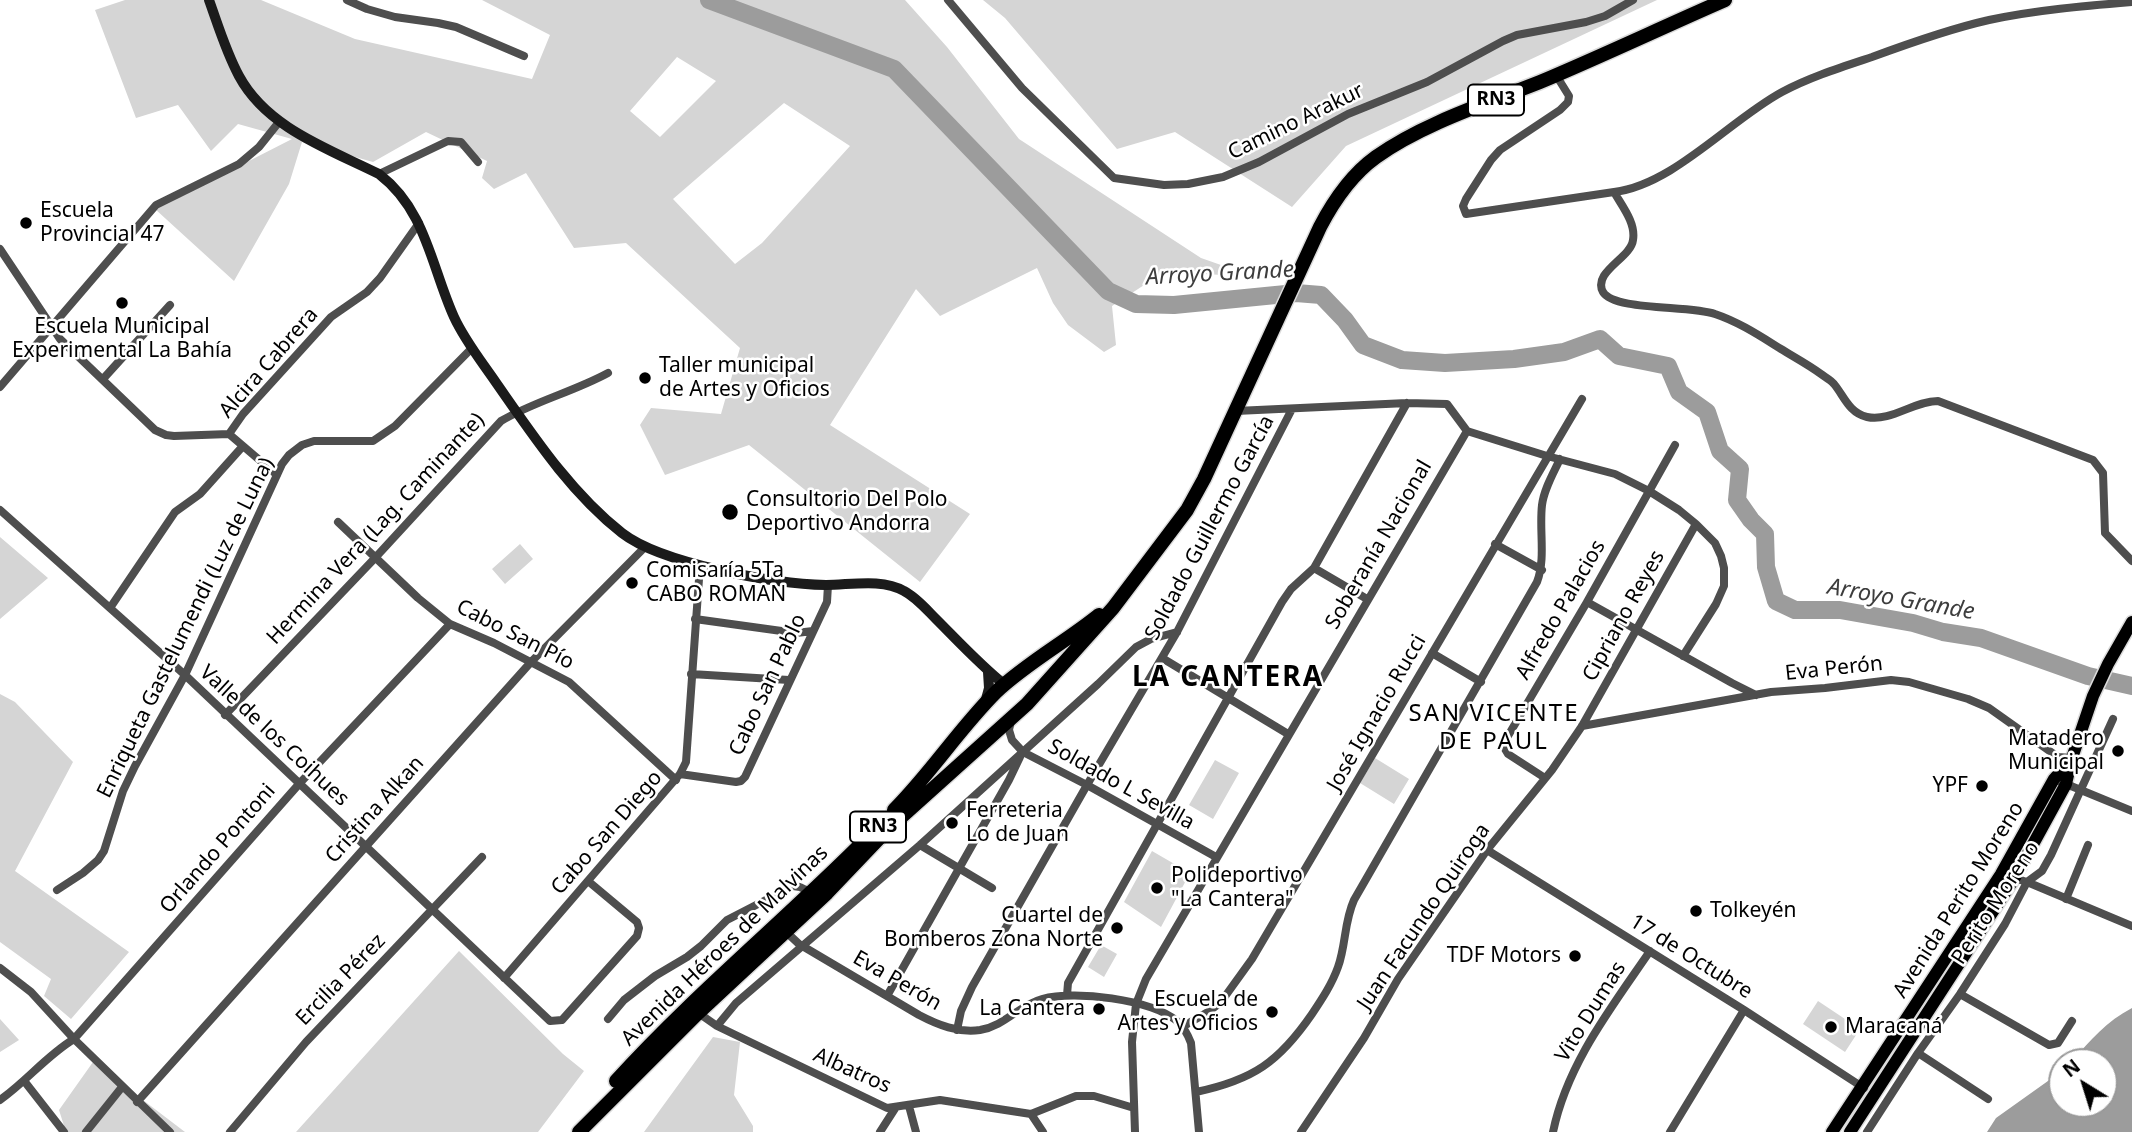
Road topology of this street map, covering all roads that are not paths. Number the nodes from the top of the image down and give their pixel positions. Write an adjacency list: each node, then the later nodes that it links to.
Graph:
1 (209, 0): 9 (street)
2 (347, 0): 7 (street)
3 (948, 0): 4 (street, Camino Arakur)
4 (1633, 0)
5 (1725, 0): 8 (highway, Avenida Héroes de Malvinas / RN3)
6 (2132, 2): 12 (street)
7 (524, 56)
8 (1556, 75): 12 (street); 24 (highway, Avenida Héroes de Malvinas / RN3)
9 (279, 122): 11 (street); 16 (street)
10 (478, 162): 11 (street)
11 (379, 174): 13 (street)
12 (1614, 191): 40 (street)
13 (419, 223): 17 (street); 27 (street, Alcira Cabrera)
14 (0, 249): 16 (street)
15 (170, 305): 19 (street)
16 (52, 326): 19 (street); 20 (street)
17 (472, 348): 25 (street); 32 (street, Enriqueta Gastelumendi (Luz de Luna))
18 (608, 373): 25 (street, Hermina Vera (Lag. Caminante))
19 (103, 379): 27 (street)
20 (0, 387)
21 (1582, 399): 30 (street, José Ignacio Rucci)
22 (1407, 403): 23 (street); 26 (street); 42 (street)
23 (1292, 409): 24 (street); 54 (street, Soldado Guillermo García)
24 (1236, 411): 45 (highway, Avenida Héroes de Malvinas / RN3)
25 (517, 412): 38 (street); 39 (street, Hermina Vera (Lag. Caminante))
26 (1467, 431): 30 (street); 46 (street, Soberanía Nacional)
27 (229, 434): 29 (street)
28 (1675, 445): 33 (street, Alfredo Palacios)
29 (243, 446): 32 (street); 48 (street, Alcira Cabrera)
30 (1547, 456): 31 (street); 37 (street, José Ignacio Rucci)
31 (1560, 459): 33 (street); 43 (street)
32 (277, 475): 61 (street, Enriqueta Gastelumendi (Luz de Luna))
33 (1648, 491): 36 (street); 47 (street, Alfredo Palacios)
34 (0, 510): 48 (street, Valle de los Coihues)
35 (338, 522): 39 (street, Cabo San Pío)
36 (1696, 524): 52 (street, Cipriano Reyes); 56 (street)
37 (1495, 544): 43 (street); 55 (street, José Ignacio Rucci)
38 (645, 547): 41 (street); 58 (street, Cristina Alkan)
39 (375, 558): 51 (street, Cabo San Pío); 69 (street, Hermina Vera (Lag. Caminante))
40 (2132, 561)
41 (700, 565): 44 (street); 49 (street, Cabo San Diego)
42 (1314, 568): 46 (street); 66 (street)
43 (1542, 570): 63 (street)
44 (828, 585): 53 (street, Cabo San Pablo); 59 (street)
45 (1121, 596): 64 (highway, Avenida Héroes de Malvinas / RN3); 68 (highway, Avenida Héroes de Malvinas / RN3)
46 (1367, 599): 74 (street, Soberanía Nacional)
47 (1587, 601): 52 (street); 80 (street, Alfredo Palacios)
48 (110, 608): 61 (street, Valle de los Coihues)
49 (695, 619): 53 (street); 60 (street, Cabo San Diego)
50 (2132, 622): 78 (main road, Avenida Perito Moreno)
51 (450, 624): 58 (street, Cabo San Pío); 82 (street, Orlando Pontoni)
52 (1637, 629): 56 (street); 73 (street, Cipriano Reyes)
53 (813, 631): 62 (street, Cabo San Pablo)
54 (1177, 632): 57 (street, Soldado Guillermo García); 77 (street)
55 (1432, 653): 63 (street); 118 (street, José Ignacio Rucci)
56 (1683, 656): 65 (street)
57 (1161, 658): 66 (street); 83 (street, Soldado Guillermo García)
58 (531, 662): 79 (street, Cabo San Pío); 89 (street, Cristina Alkan)
59 (988, 672): 64 (street); 67 (street)
60 (691, 674): 62 (street); 79 (street, Cabo San Diego)
61 (185, 676): 69 (street, Valle de los Coihues); 99 (street, Enriqueta Gastelumendi (Luz de Luna))
62 (789, 680): 79 (street, Cabo San Pablo)
63 (1481, 682): 125 (street)
64 (1007, 683): 67 (highway, Avenida Héroes de Malvinas / RN3); 68 (highway)
65 (1756, 695): 73 (street, Eva Perón); 78 (street, Eva Perón)
66 (1229, 699): 74 (street); 86 (street)
67 (985, 704): 72 (highway, Avenida Héroes de Malvinas / RN3)
68 (1027, 704): 70 (highway, Avenida Héroes de Malvinas / RN3)
69 (225, 715): 82 (street, Valle de los Coihues)
70 (1011, 719): 75 (highway, Avenida Héroes de Malvinas / RN3); 76 (street)
71 (2113, 719): 84 (street, Perito Moreno)
72 (968, 722): 75 (highway); 100 (highway, Avenida Héroes de Malvinas / RN3)
73 (1582, 726): 80 (street, Juan Facundo Quiroga)
74 (1288, 734): 92 (street, Soberanía Nacional)
75 (989, 739): 76 (street); 104 (highway, Avenida Héroes de Malvinas / RN3)
76 (1012, 740): 77 (street, Soldado L Sevilla)
77 (1023, 752): 83 (street, Soldado L Sevilla); 87 (street); 93 (street)
78 (2072, 758): 81 (main road, Avenida Perito Moreno)
79 (678, 777): 96 (street, Cabo San Diego)
80 (1545, 778): 90 (street, Juan Facundo Quiroga)
81 (2060, 781): 84 (street); 94 (main road, Avenida Perito Moreno); 95 (main road, Avenida Perito Moreno)
82 (299, 783): 89 (street, Valle de los Coihues); 120 (street, Orlando Pontoni)
83 (1087, 785): 86 (street, Soldado L Sevilla); 119 (street, Soldado Guillermo García)
84 (2081, 790): 85 (street); 97 (street, Perito Moreno)
85 (2132, 811)
86 (1158, 826): 92 (street, Soldado L Sevilla); 110 (street)
87 (920, 845): 93 (street); 105 (street)
88 (2088, 845): 101 (street)
89 (365, 846): 102 (street, Valle de los Coihues); 129 (street, Cristina Alkan)
90 (1488, 850): 106 (street, 17 de Octubre); 144 (street, Juan Facundo Quiroga)
91 (482, 857): 102 (street, Ercilia Pérez)
92 (1216, 858): 112 (street, Soberanía Nacional)
93 (959, 867): 98 (street); 111 (street)
94 (2001, 874): 95 (street); 124 (main road, Avenida Perito Moreno)
95 (2014, 879): 97 (street); 126 (main road, Avenida Perito Moreno)
96 (588, 881): 108 (street, Cabo San Diego); 108 (street, Valle de los Coihues)
97 (2028, 882): 101 (street); 109 (street, Perito Moreno)
98 (992, 888)
99 (57, 890)
100 (812, 892): 104 (highway, Avenida Héroes de Malvinas / RN3); 115 (street)
101 (2066, 899): 103 (street)
102 (432, 910): 108 (street, Valle de los Coihues); 137 (street, Ercilia Pérez)
103 (2132, 926)
104 (782, 928): 105 (street, Eva Perón); 113 (highway, Avenida Héroes de Malvinas / RN3)
105 (803, 947): 111 (street, Eva Perón); 117 (street)
106 (1650, 951): 114 (street, 17 de Octubre); 145 (street, Vito Dumas)
107 (0, 968): 120 (street)
108 (504, 978)
109 (1960, 994): 116 (street); 121 (street, Perito Moreno)
110 (1067, 995): 112 (street, Eva Perón); 119 (street, Eva Perón)
111 (887, 996): 119 (street, Eva Perón)
112 (1136, 1004): 118 (street, Eva Perón); 132 (street, Soberanía Nacional)
113 (694, 1009): 117 (street, Albatros); 138 (highway, Avenida Héroes de Malvinas / RN3)
114 (1744, 1010): 124 (street, 17 de Octubre); 146 (street)
115 (608, 1019)
116 (2072, 1021)
117 (717, 1026): 131 (street, Albatros)
118 (1182, 1027): 125 (street)
119 (957, 1030)
120 (74, 1039): 122 (street, Orlando Pontoni); 123 (street)
121 (1918, 1053): 127 (street); 149 (street, Perito Moreno)
122 (25, 1082): 128 (street, Orlando Pontoni); 134 (street)
123 (122, 1087): 129 (street); 135 (street)
124 (1862, 1087): 126 (street, 17 de Octubre); 147 (main road, Avenida Perito Moreno)
125 (1196, 1092): 143 (street)
126 (1875, 1096): 148 (main road, Avenida Perito Moreno)
127 (1988, 1099)
128 (0, 1100)
129 (136, 1102): 136 (street)
130 (909, 1106): 131 (street, Albatros); 133 (street, Albatros); 140 (street)
131 (895, 1107): 139 (street)
132 (1134, 1108): 133 (street); 142 (street, Soberanía Nacional)
133 (1031, 1114): 141 (street)
134 (64, 1132)
135 (86, 1132)
136 (170, 1132)
137 (230, 1132)
138 (578, 1132)
139 (880, 1132)
140 (916, 1132)
141 (1043, 1132)
142 (1135, 1132)
143 (1199, 1132)
144 (1301, 1132)
145 (1553, 1132)
146 (1670, 1132)
147 (1832, 1132)
148 (1850, 1132)
149 (1867, 1132)

